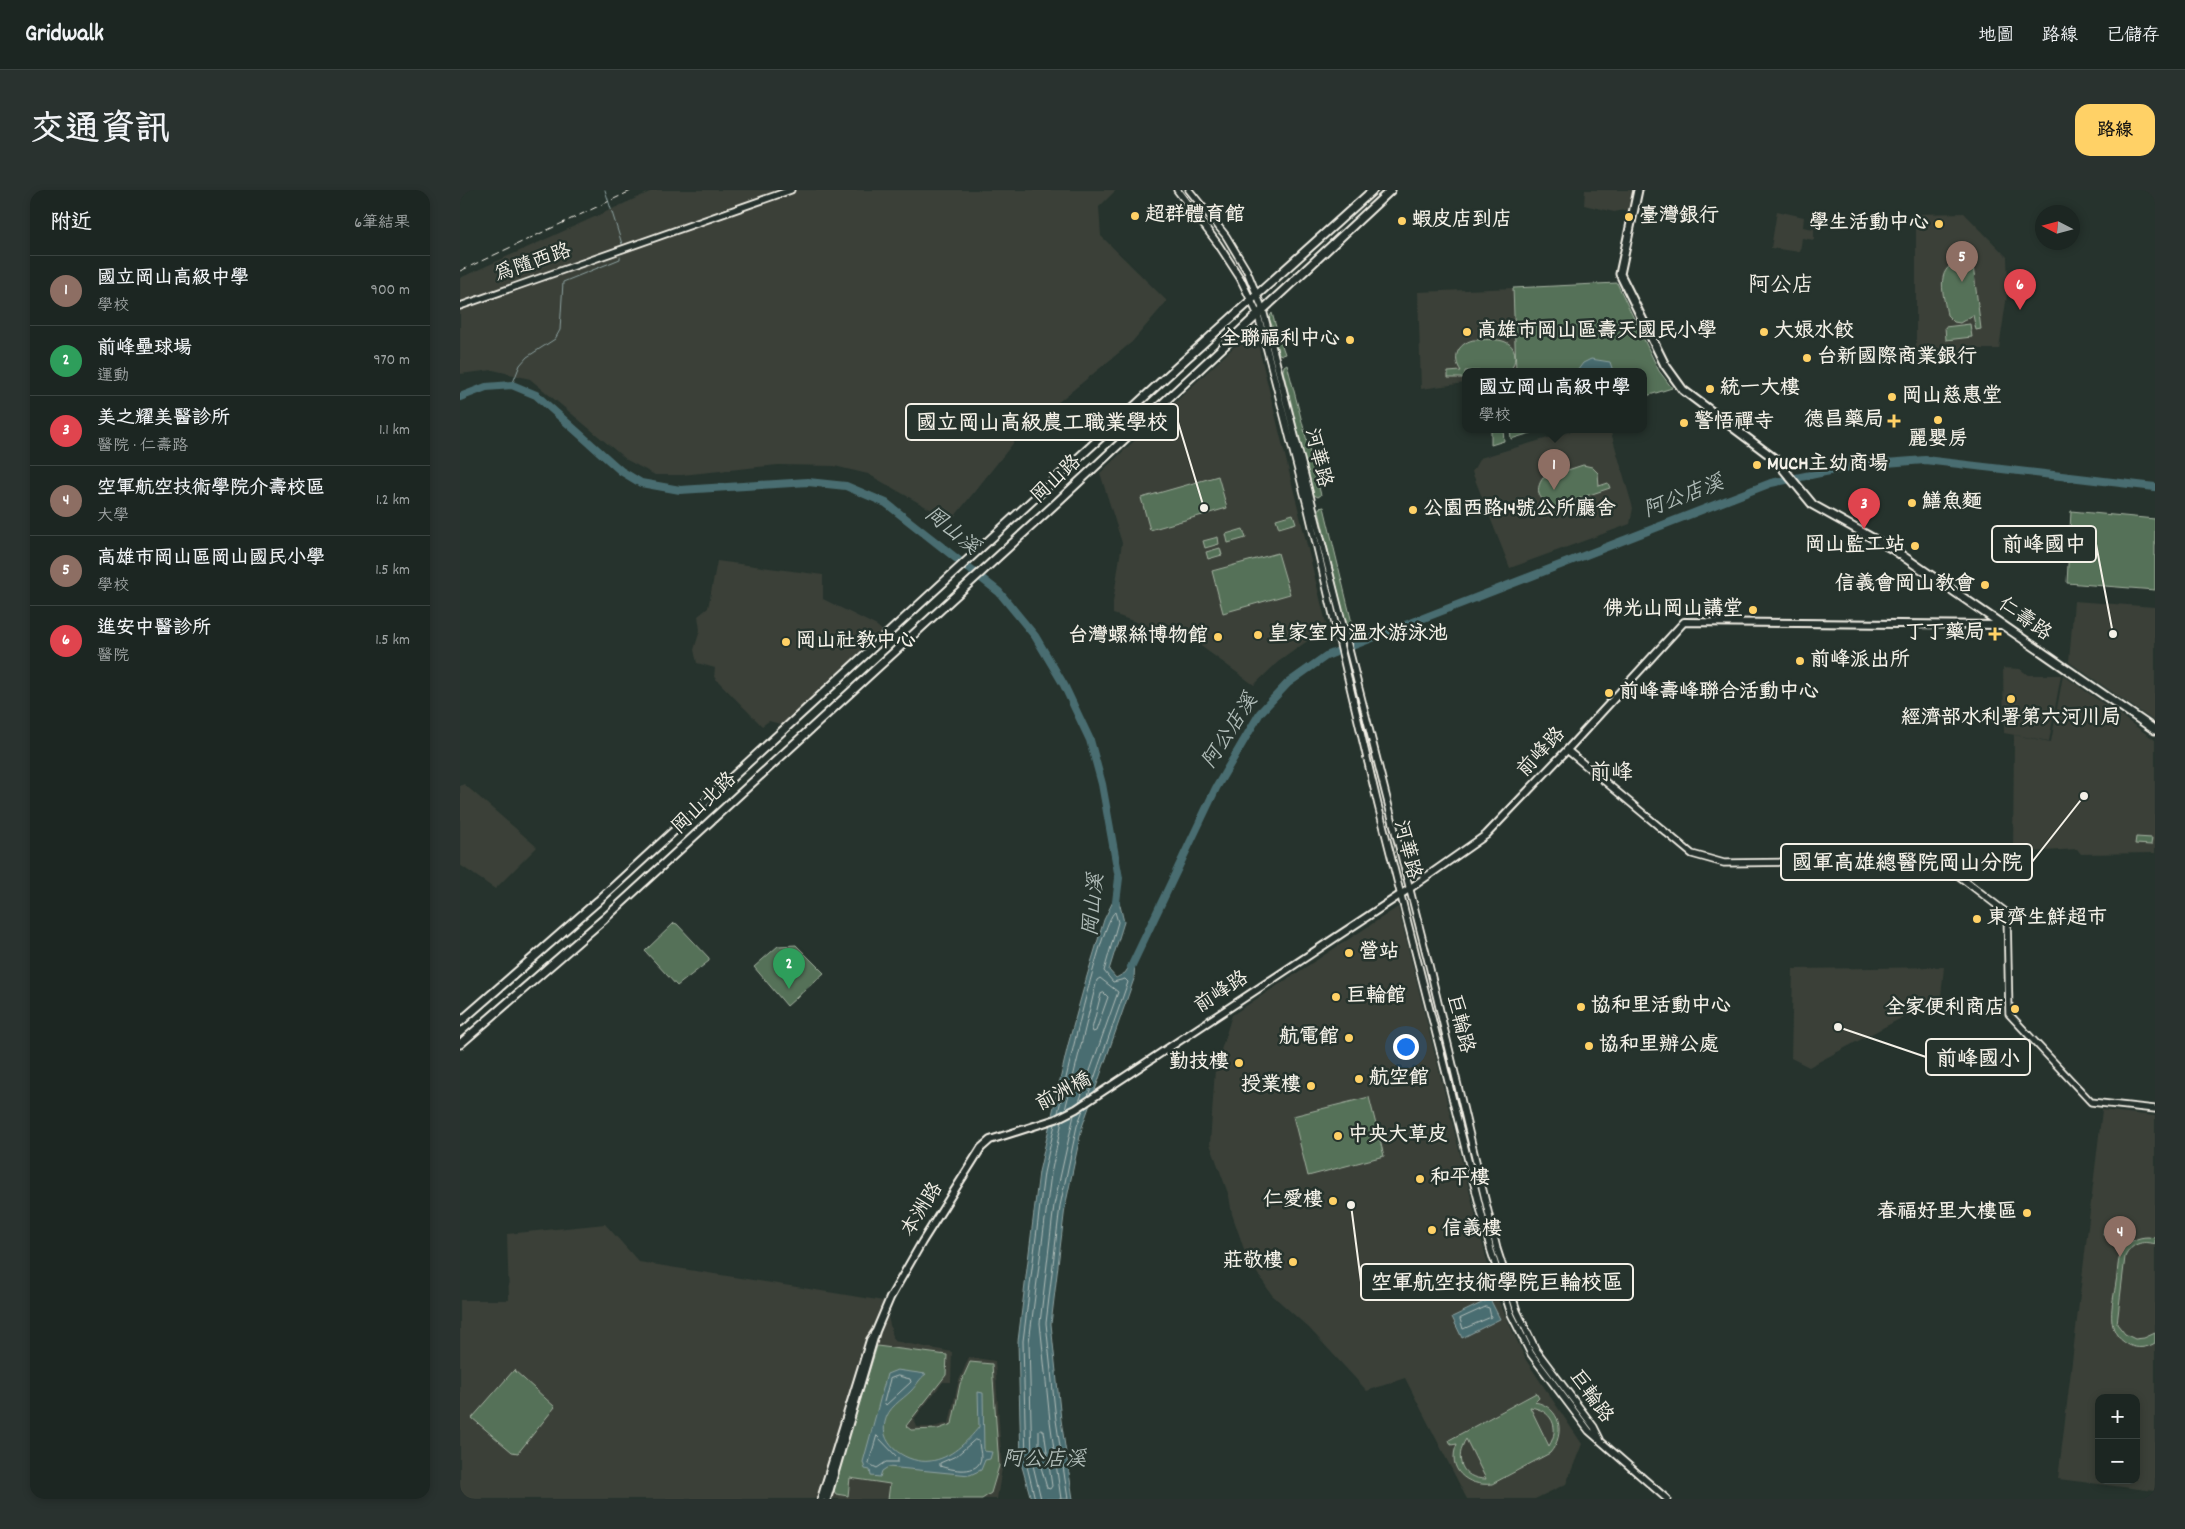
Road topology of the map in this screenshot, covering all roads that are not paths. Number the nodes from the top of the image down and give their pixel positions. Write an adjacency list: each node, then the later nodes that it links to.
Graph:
1 (791, 190): 9 (street, 為隨西路)
2 (1189, 190): 7 (street, 河華路)
3 (1373, 190): 7 (main road)
4 (1391, 190): 10 (main road, 岡山路)
5 (1638, 190): 13 (main road, 仁壽路)
6 (1179, 192): 8 (street, 河華路)
7 (1257, 295): 8 (main road); 10 (street, 河華路)
8 (1250, 301): 10 (street, 河華路); 11 (main road, 岡山路)
9 (460, 306)
10 (1261, 313): 12 (main road, 岡山路); 16 (street, 河華路); 17 (street, 河華路)
11 (961, 566): 18 (main road, 岡山北路)
12 (968, 584): 19 (main road, 岡山北路)
13 (2003, 625): 14 (main road, 仁壽路); 15 (main road, 前峰路)
14 (2155, 730)
15 (1568, 750): 16 (main road, 前峰路); 21 (street)
16 (1409, 889): 17 (main road, 前峰路); 24 (street, 巨輪路)
17 (1401, 894): 20 (main road, 前峰路); 24 (street, 巨輪路)
18 (460, 1022)
19 (460, 1044)
20 (1110, 1086): 22 (main road, 前洲橋)
21 (2155, 1109)
22 (1022, 1131): 23 (main road, 本洲路)
23 (876, 1331): 25 (main road, 本洲路); 26 (main road, 本洲路)
24 (1602, 1443): 27 (street)
25 (821, 1499)
26 (827, 1499)
27 (1667, 1499)

